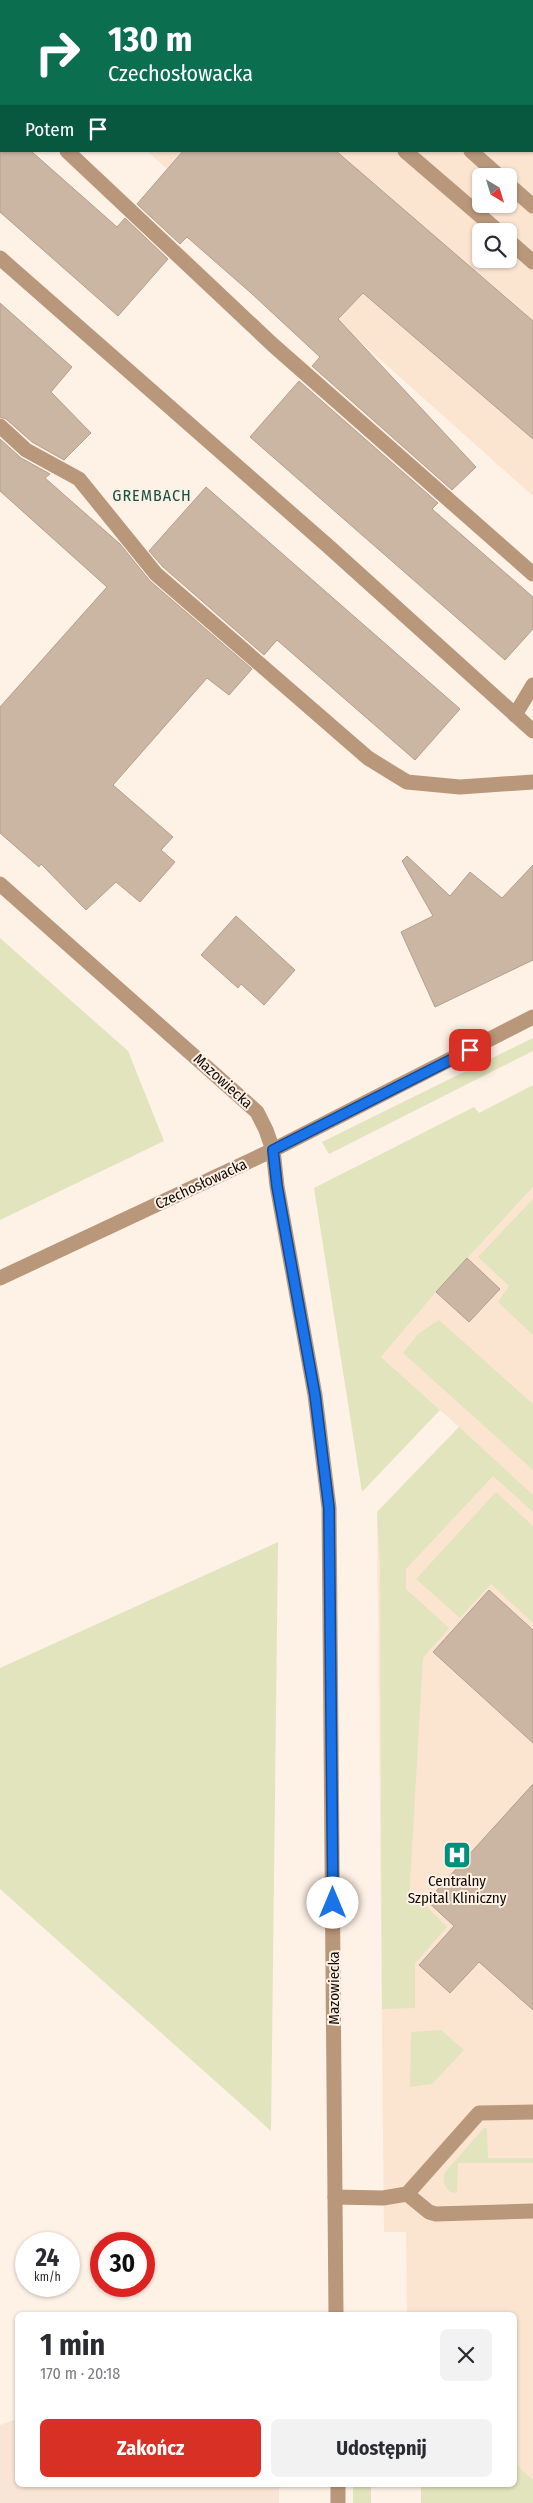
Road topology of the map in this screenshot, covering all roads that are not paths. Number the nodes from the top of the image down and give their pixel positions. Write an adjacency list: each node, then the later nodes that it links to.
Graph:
1 (67, 152): 12 (street)
2 (406, 152): 7 (street)
3 (472, 152): 4 (street)
4 (490, 168)
5 (518, 193): 6 (street)
6 (533, 206)
7 (489, 223)
8 (517, 248): 10 (street)
9 (0, 258): 14 (street)
10 (533, 262)
11 (0, 426): 16 (street)
12 (533, 574)
13 (533, 685): 14 (street)
14 (515, 715): 15 (street)
15 (533, 731)
16 (533, 782)
17 (0, 884): 19 (street, Mazowiecka)
18 (533, 1017): 19 (street, Czechosłowacka)
19 (273, 1150): 20 (street, Czechosłowacka); 23 (street, Mazowiecka)
20 (0, 1278)
21 (533, 2112): 22 (street)
22 (407, 2194): 23 (street); 24 (street)
23 (335, 2197): 25 (street, Mazowiecka)
24 (533, 2211)
25 (336, 2312)
26 (338, 2487): 27 (street)
27 (338, 2503)

